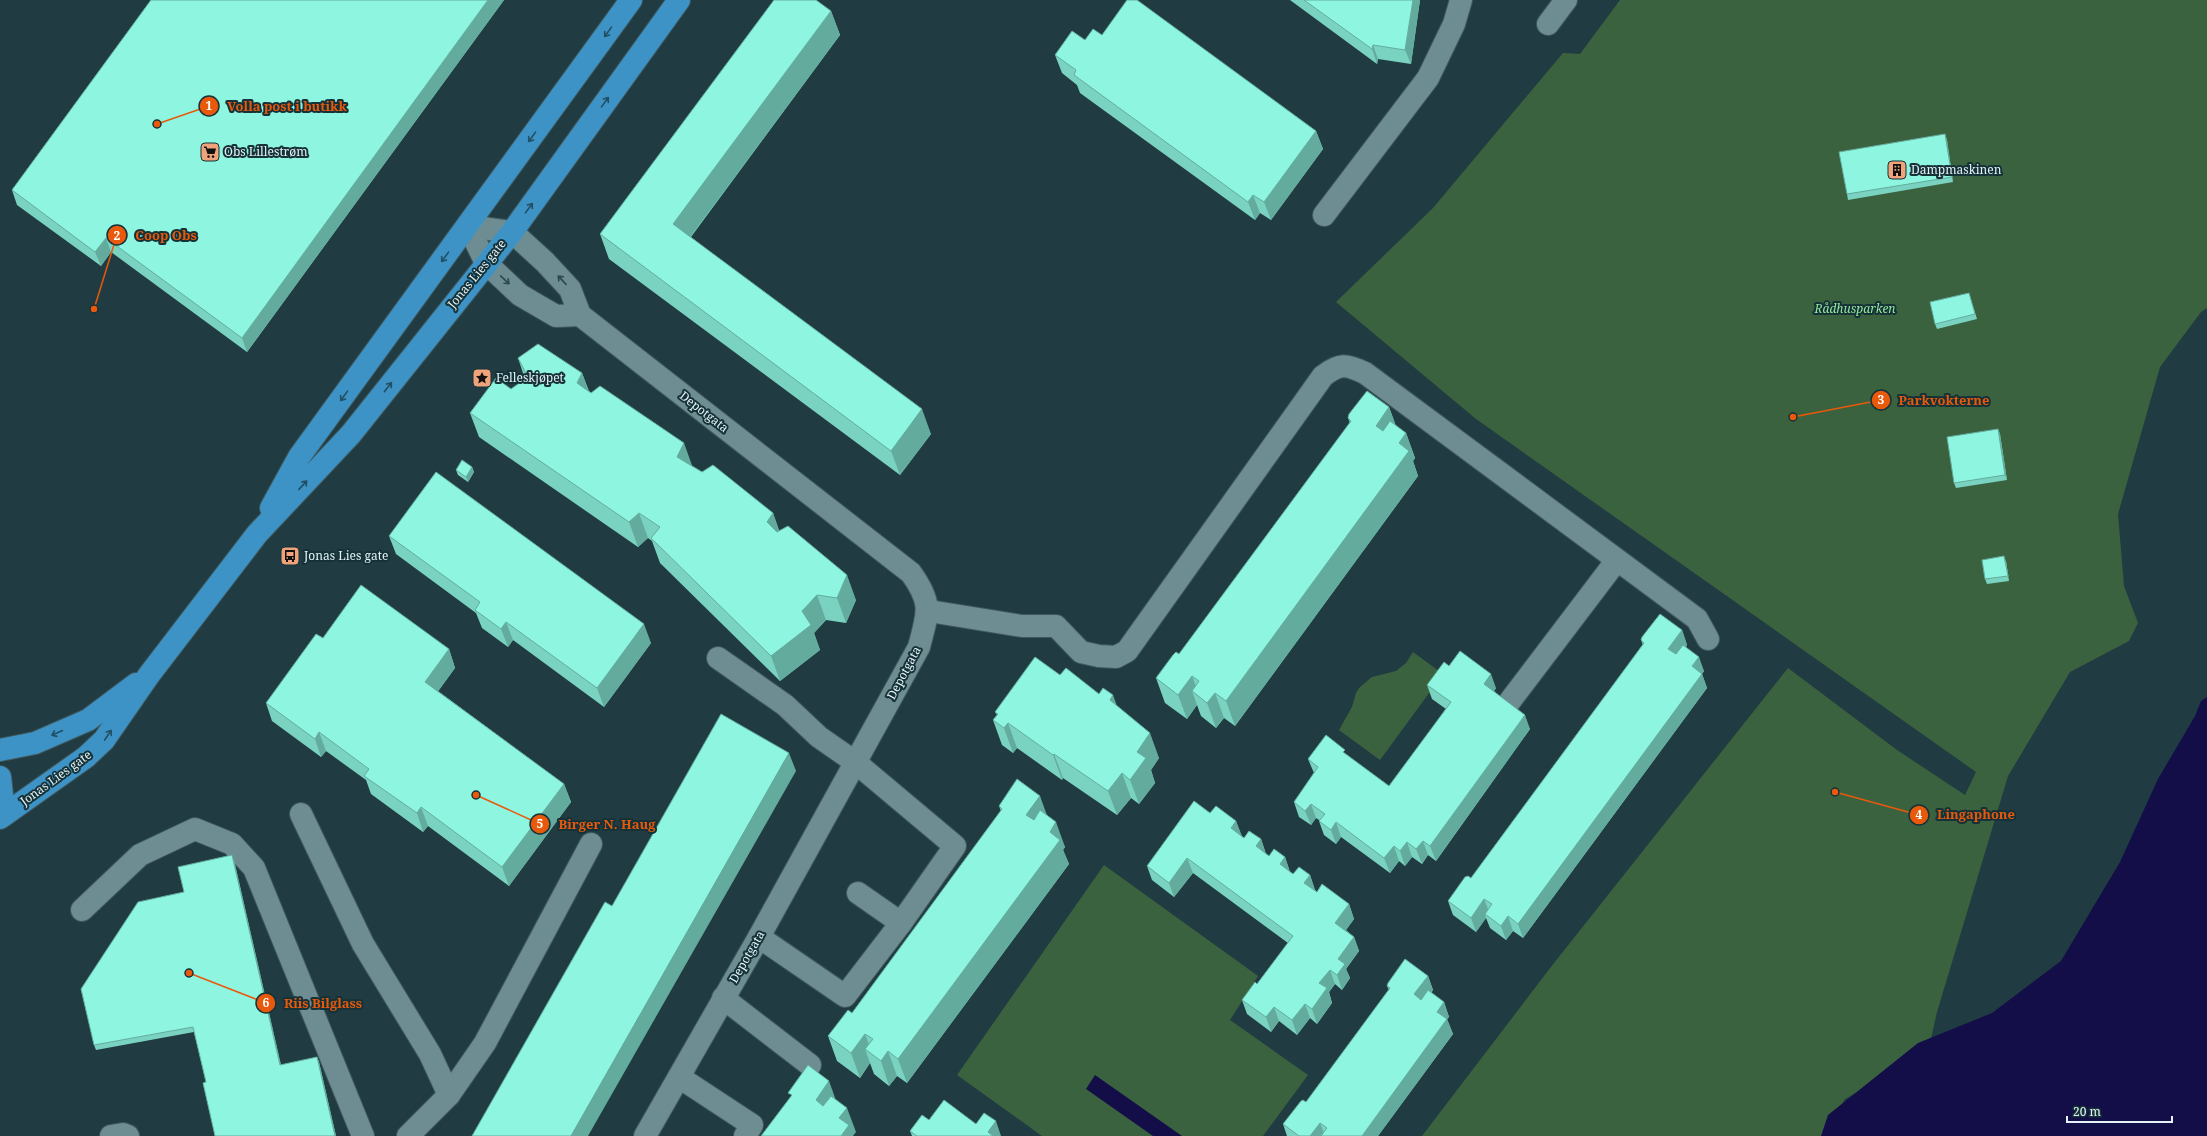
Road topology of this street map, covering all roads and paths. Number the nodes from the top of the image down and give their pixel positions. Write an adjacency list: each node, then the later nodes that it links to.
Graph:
1 (631, 0): 7 (main road, Jonas Lies gate, one-way to 7)
2 (680, 0): 8 (main road, Jonas Lies gate, one-way to 2)
3 (1461, 0): 6 (street)
4 (1566, 0): 5 (street)
5 (1548, 24)
6 (1324, 215)
7 (468, 226): 8 (street); 9 (street); 11 (main road, Jonas Lies gate, one-way to 11)
8 (512, 232): 9 (main road, Jonas Lies gate); 10 (street, one-way to 8)
9 (486, 263): 10 (street, one-way to 10); 11 (main road, Jonas Lies gate, one-way to 9)
10 (580, 315): 13 (street, Depotgata)
11 (257, 534): 16 (main road, Jonas Lies gate)
12 (1617, 560): 13 (street); 14 (street); 17 (street)
13 (929, 611): 19 (street, Depotgata)
14 (1708, 638)
15 (718, 658): 19 (street)
16 (149, 675): 18 (main road, Jonas Lies gate, one-way to 18); 23 (main road, Jonas Lies gate, one-way to 16)
17 (1510, 701)
18 (0, 750)
19 (855, 762): 27 (street); 28 (street, Depotgata)
20 (0, 777): 21 (main road)
21 (0, 806)
22 (301, 814): 32 (street)
23 (0, 818)
24 (591, 844): 32 (street)
25 (858, 893): 27 (street)
26 (82, 910): 35 (street)
27 (901, 923): 28 (street)
28 (759, 937): 29 (street, Depotgata)
29 (723, 998): 30 (street); 31 (street, Depotgata)
30 (810, 1065)
31 (680, 1077): 37 (street, Depotgata); 38 (street)
32 (450, 1095): 36 (street)
33 (110, 1136): 34 (street)
34 (128, 1136)
35 (364, 1136)
36 (408, 1136)
37 (645, 1136)
38 (745, 1136)

